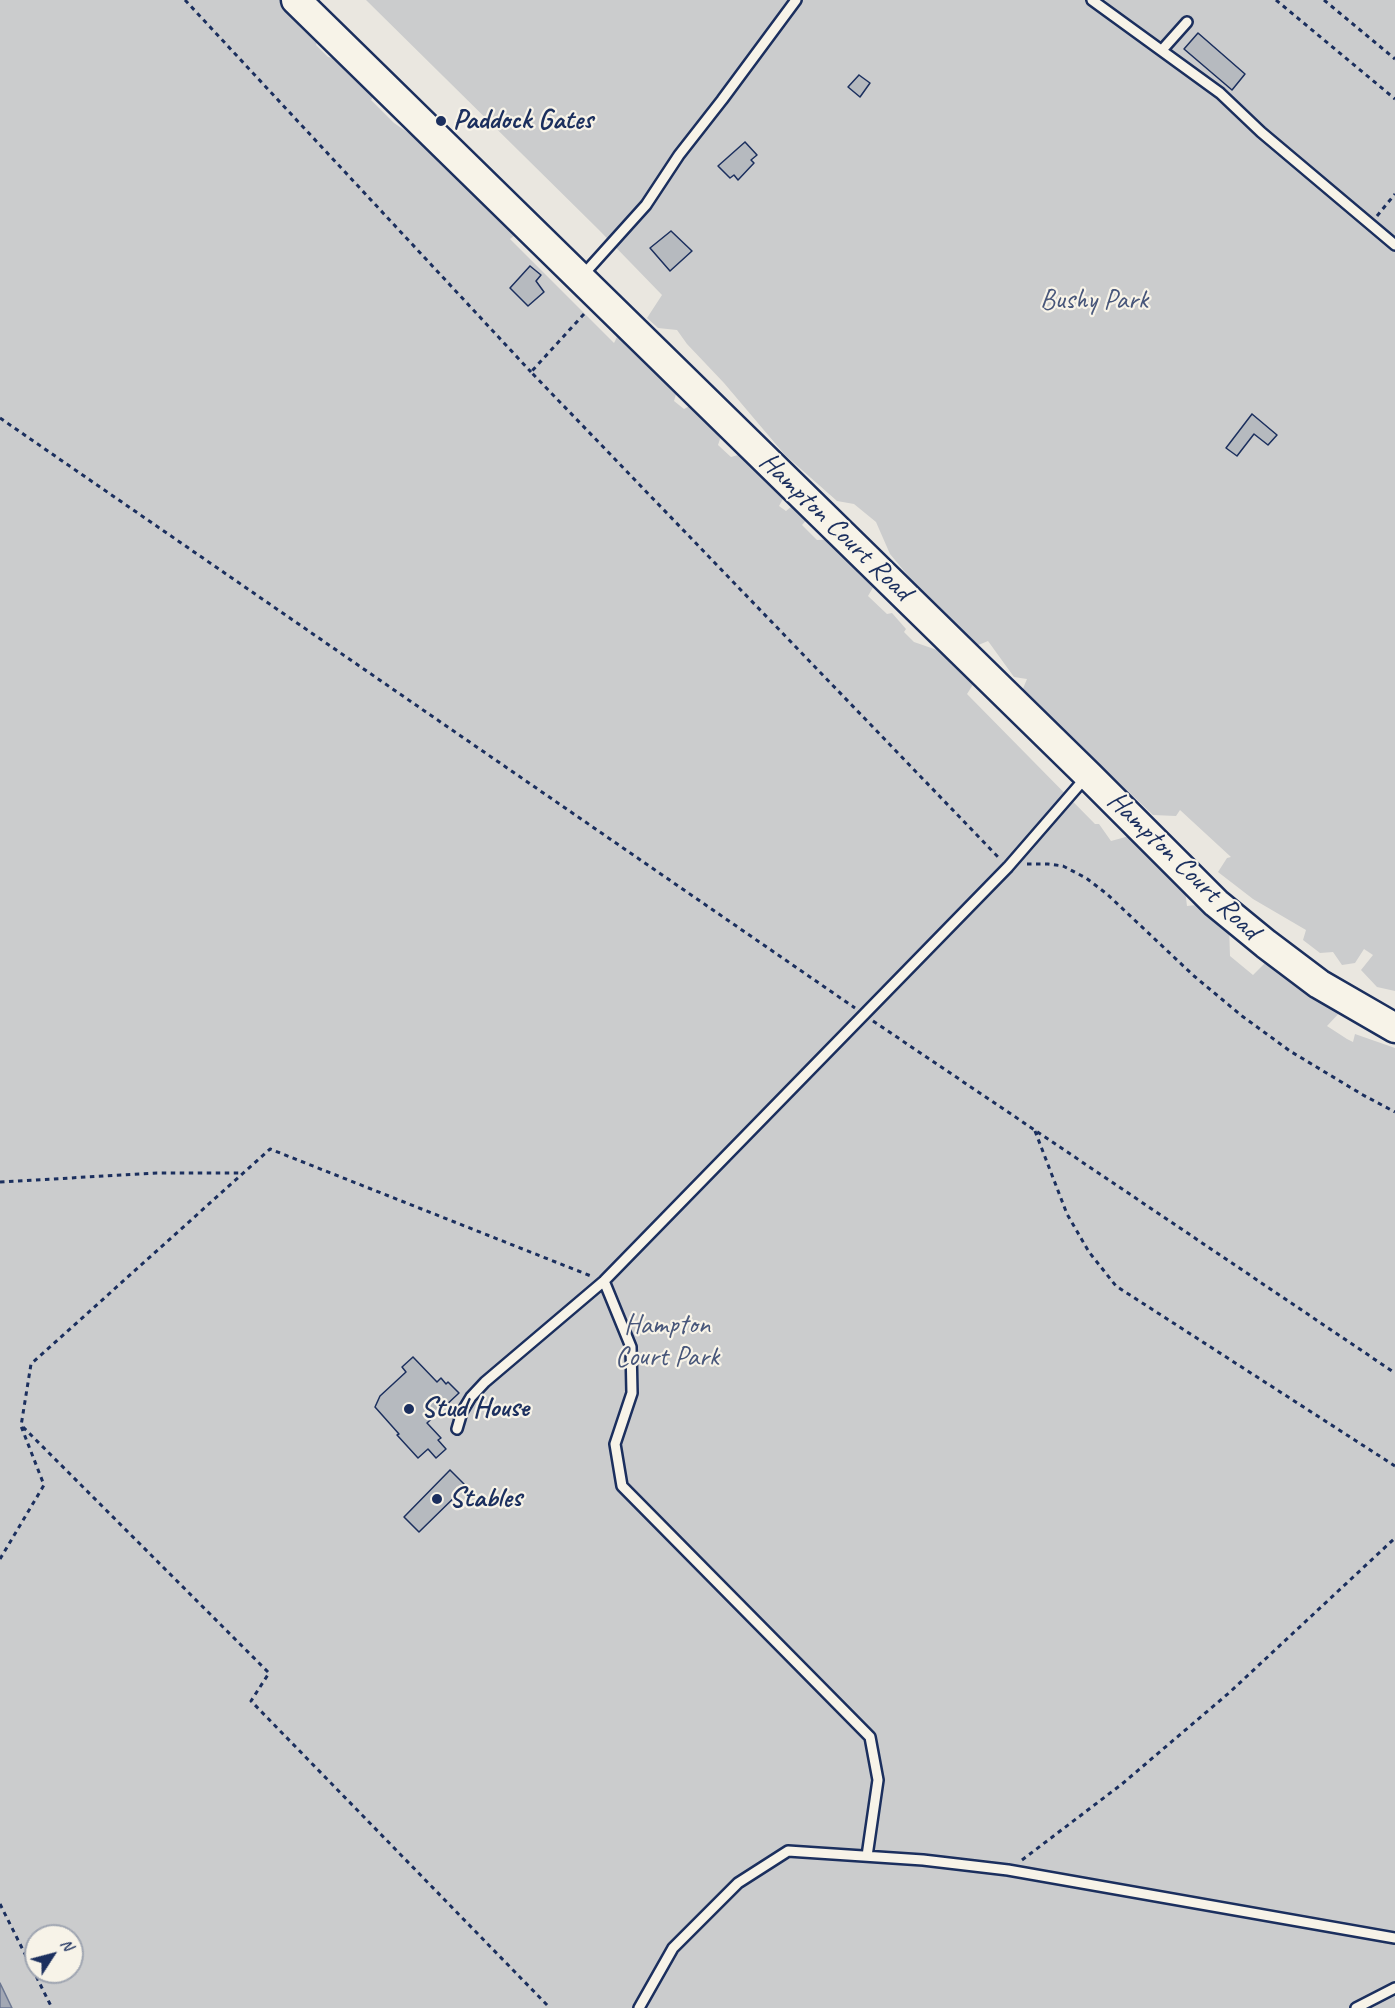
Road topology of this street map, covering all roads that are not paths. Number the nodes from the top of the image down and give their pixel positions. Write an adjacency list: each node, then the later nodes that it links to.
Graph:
1 (296, 0): 7 (main road, Hampton Court Road)
2 (796, 0): 7 (lane)
3 (1092, 0): 5 (lane)
4 (1187, 21): 5 (lane)
5 (1162, 50): 6 (lane)
6 (1395, 245)
7 (580, 277): 8 (main road, Hampton Court Road)
8 (1088, 774): 9 (main road, Hampton Court Road); 10 (lane)
9 (1395, 1028)
10 (604, 1281): 11 (lane); 12 (lane)
11 (457, 1429)
12 (867, 1856): 13 (lane); 15 (lane)
13 (1395, 1938)
14 (1395, 1988): 16 (lane)
15 (639, 2008)
16 (1356, 2008)

